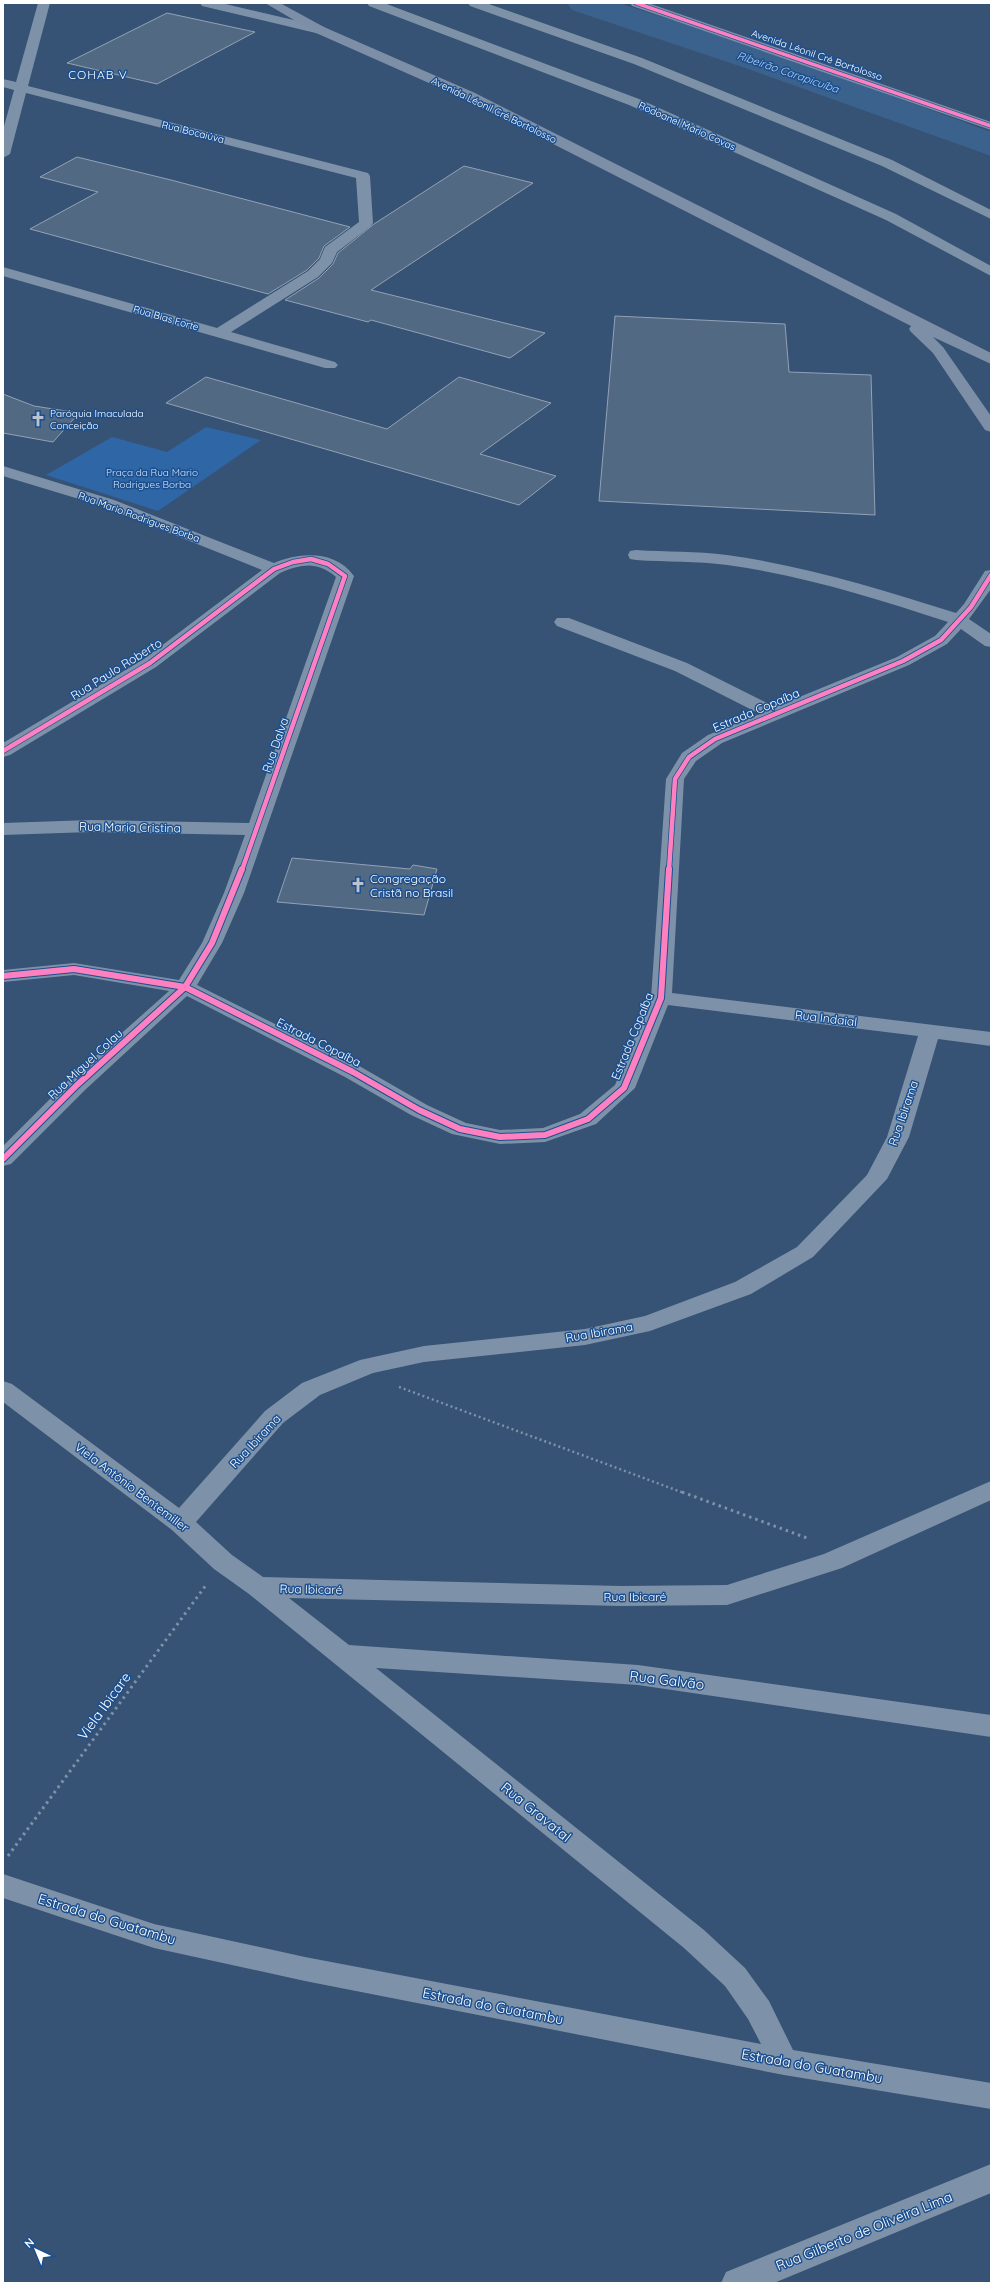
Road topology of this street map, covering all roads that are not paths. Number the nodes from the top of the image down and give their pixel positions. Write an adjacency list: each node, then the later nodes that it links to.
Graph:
1 (44, 3): 9 (street)
2 (206, 3): 7 (street)
3 (271, 3): 7 (main road, Avenida Léonil Cré Bortolosso)
4 (373, 3): 14 (highway, Rodoanel Mário Covas)
5 (474, 3): 12 (highway)
6 (636, 3): 10 (main road, Avenida Léonil Cré Bortolosso)
7 (320, 30): 15 (main road, Avenida Léonil Cré Bortolosso)
8 (3, 83): 9 (street, Rua Bocaiúva)
9 (22, 88): 11 (street); 16 (street, Rua Bocaiúva)
10 (991, 126)
11 (3, 154)
12 (991, 215)
13 (3, 270): 16 (street, Rua Bias Forte)
14 (991, 272)
15 (908, 320): 17 (main road, Avenida Léonil Cré Bortolosso); 19 (main road, Avenida Léonil Cré Bortolosso); 20 (main road)
16 (219, 333): 18 (street, Rua Bias Forte)
17 (991, 359)
18 (330, 365)
19 (991, 370)
20 (991, 427)
21 (3, 471): 23 (street, Rua Mario Rodrigues Borba)
22 (636, 555): 25 (street)
23 (274, 569): 29 (street, Rua Paulo Roberto); 31 (street, Rua Dalva)
24 (991, 575): 25 (street, Estrada Copaíba)
25 (959, 620): 27 (street); 28 (street, Estrada Copaíba)
26 (562, 622): 28 (street)
27 (991, 642)
28 (774, 714): 34 (street, Estrada Copaíba)
29 (3, 751)
30 (3, 829): 31 (street, Rua Maria Cristina)
31 (258, 829): 33 (street, Rua Dalva)
32 (3, 976): 33 (street, Estrada Copaíba)
33 (185, 987): 34 (street, Estrada Copaíba); 37 (street, Rua Miguel Colau)
34 (661, 998): 35 (street, Rua Indaial)
35 (930, 1031): 36 (street, Rua Indaial); 40 (street, Rua Ibirama)
36 (991, 1039)
37 (3, 1159)
38 (3, 1390): 40 (street, Viela Antônio Bentemiller)
39 (991, 1490): 41 (street, Rua Ibicaré)
40 (181, 1523): 41 (street, Viela Antônio Bentemiller)
41 (258, 1587): 42 (street, Rua Gravatal)
42 (340, 1655): 43 (street, Rua Galvão); 45 (street, Rua Gravatal)
43 (991, 1726)
44 (3, 1886): 45 (street, Estrada do Guatambu)
45 (784, 2062): 46 (street, Estrada do Guatambu)
46 (991, 2096)
47 (991, 2178): 48 (street, Rua Gilberto de Oliveira Lima)
48 (737, 2283)

